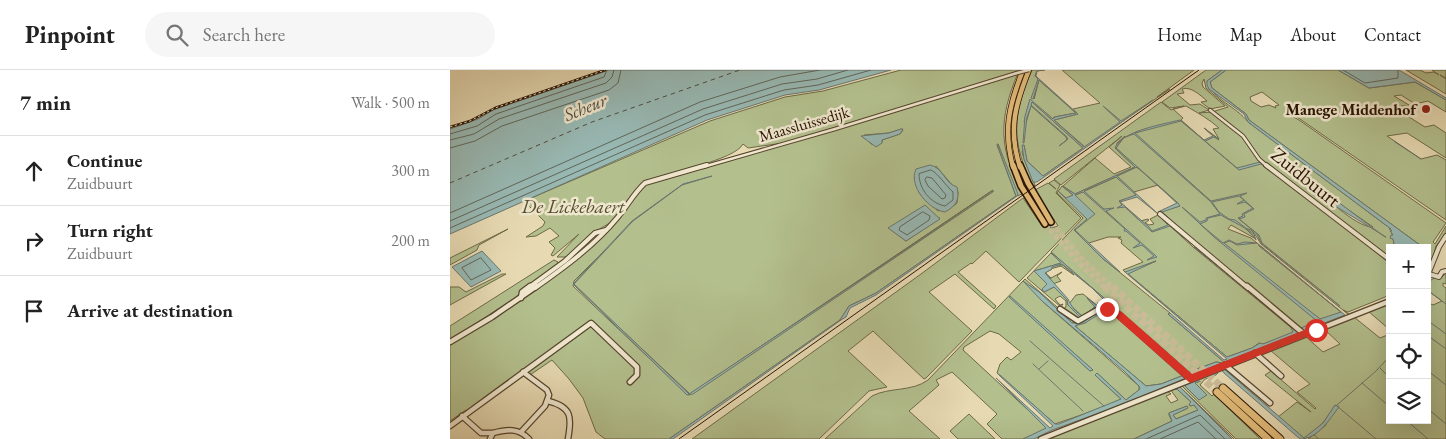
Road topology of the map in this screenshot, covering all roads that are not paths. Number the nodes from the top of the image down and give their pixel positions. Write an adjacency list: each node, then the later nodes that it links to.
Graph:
1 (1023, 70): 6 (highway)
2 (1029, 70): 5 (highway); 15 (street, Maassluissedijk, bridge)
3 (1210, 110): 8 (street, Zuidbuurt)
4 (1160, 214): 14 (street)
5 (1052, 222)
6 (1045, 224)
7 (1446, 236): 9 (street)
8 (1386, 257)
9 (1431, 268)
10 (1446, 271): 11 (street)
11 (1431, 274)
12 (1386, 303): 14 (street)
13 (1060, 309): 20 (street)
14 (1304, 334): 16 (street)
15 (450, 342)
16 (1255, 353): 17 (street); 19 (street)
17 (1225, 365): 20 (street); 23 (street)
18 (523, 372): 21 (street); 22 (street); 24 (street)
19 (1281, 376)
20 (1190, 379): 31 (street)
21 (630, 382)
22 (548, 401): 26 (street); 30 (street)
23 (1270, 403)
24 (462, 416): 25 (street); 27 (street)
25 (450, 426)
26 (521, 432): 27 (street); 29 (street)
27 (493, 433): 28 (street)
28 (490, 439)
29 (529, 439)
30 (568, 439)
31 (1041, 439)
32 (1268, 439): 33 (highway)
33 (1280, 439)

